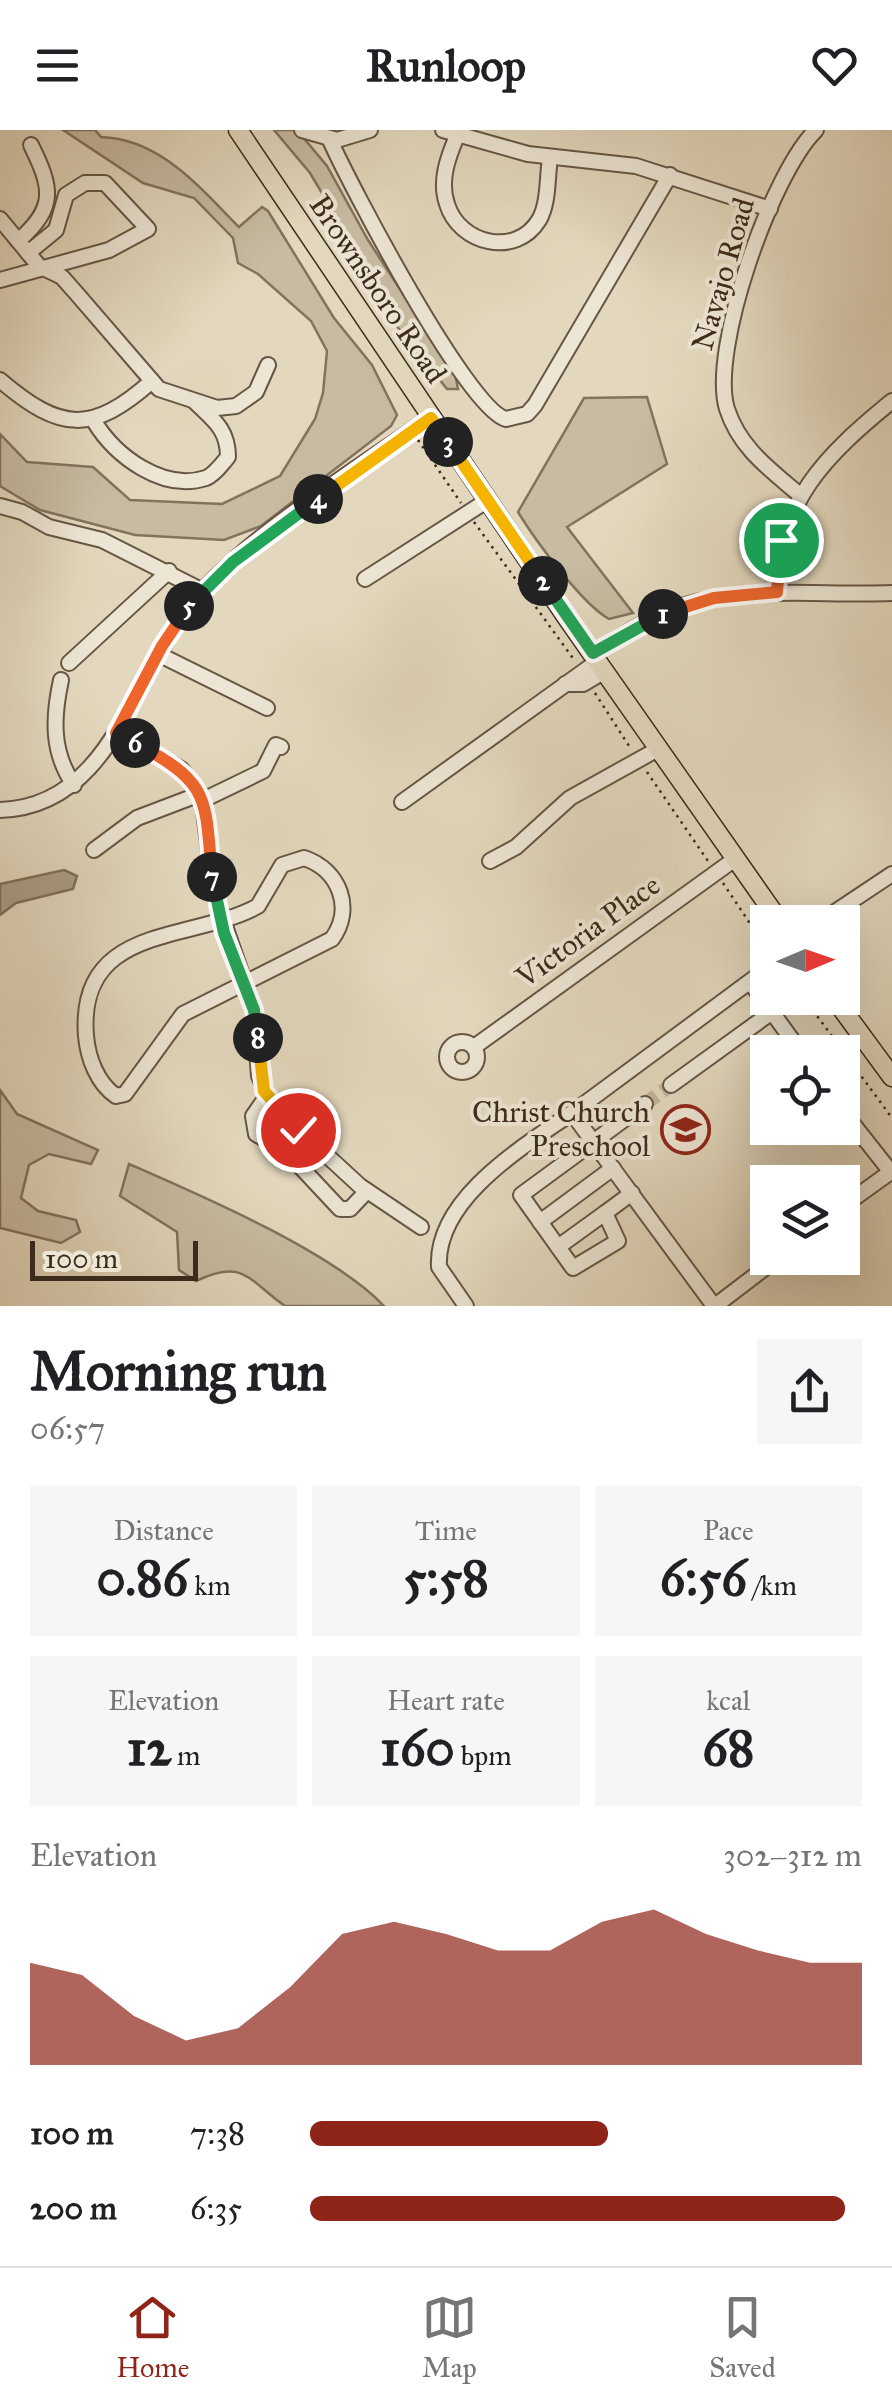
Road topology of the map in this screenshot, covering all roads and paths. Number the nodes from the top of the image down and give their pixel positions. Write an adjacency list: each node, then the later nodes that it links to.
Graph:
1 (238, 130): 20 (main road, Brownsboro Road)
2 (302, 130): 6 (street)
3 (370, 130): 6 (street)
4 (816, 130): 10 (street, Navajo Road)
5 (450, 133): 8 (street); 8 (street)
6 (330, 140): 9 (street)
7 (31, 144): 12 (street)
8 (550, 158): 9 (street)
9 (670, 175): 10 (street)
10 (770, 208): 22 (street, Navajo Road)
11 (0, 219): 12 (street)
12 (23, 247): 13 (street); 13 (street)
13 (39, 266): 14 (street); 17 (street)
14 (0, 280)
15 (268, 365): 19 (street)
16 (0, 380): 21 (street)
17 (152, 381): 19 (street); 21 (street)
18 (892, 401): 22 (street)
19 (195, 402): 21 (street)
20 (431, 418): 23 (main road, Brownsboro Road); 27 (street)
21 (94, 421)
22 (800, 496): 28 (street)
23 (488, 500): 26 (street); 31 (main road, Brownsboro Road)
24 (0, 506): 25 (street)
25 (169, 571): 27 (street); 32 (street)
26 (364, 580)
27 (203, 591): 30 (street)
28 (777, 592): 29 (street); 31 (street)
29 (892, 592)
30 (158, 654): 34 (street); 35 (street)
31 (598, 662): 37 (main road, Brownsboro Road); 40 (street)
32 (70, 664)
33 (60, 680): 38 (street)
34 (267, 708)
35 (116, 733): 38 (street); 39 (street)
36 (281, 748): 39 (street)
37 (658, 749): 43 (main road, Brownsboro Road); 44 (street)
38 (74, 784): 41 (street)
39 (202, 797): 42 (street); 48 (street)
40 (402, 802)
41 (0, 810)
42 (94, 850)
43 (735, 860): 46 (main road, Brownsboro Road); 54 (street, Victoria Place)
44 (490, 861)
45 (892, 874): 47 (street)
46 (768, 905)
47 (846, 905)
48 (220, 919): 50 (street); 50 (street); 50 (street)
49 (750, 982): 59 (street)
50 (243, 983): 57 (street)
51 (768, 1015): 56 (street)
52 (816, 1015): 60 (path)
53 (846, 1015): 55 (main road)
54 (474, 1048)
55 (892, 1077)
56 (671, 1086)
57 (267, 1096): 62 (street); 62 (street)
58 (645, 1104): 63 (street)
59 (569, 1115): 63 (street); 74 (street)
60 (892, 1118)
61 (860, 1132): 65 (street)
62 (295, 1133): 66 (street); 66 (street)
63 (593, 1141): 64 (street); 70 (street)
64 (614, 1168): 67 (street); 70 (street)
65 (891, 1171): 68 (street)
66 (367, 1191): 71 (street)
67 (632, 1193): 69 (street); 75 (street)
68 (860, 1194)
69 (605, 1213): 72 (street); 72 (street)
70 (540, 1222): 72 (street)
71 (421, 1226)
72 (558, 1247)
73 (756, 1275): 75 (street)
74 (466, 1306)
75 (715, 1306)

